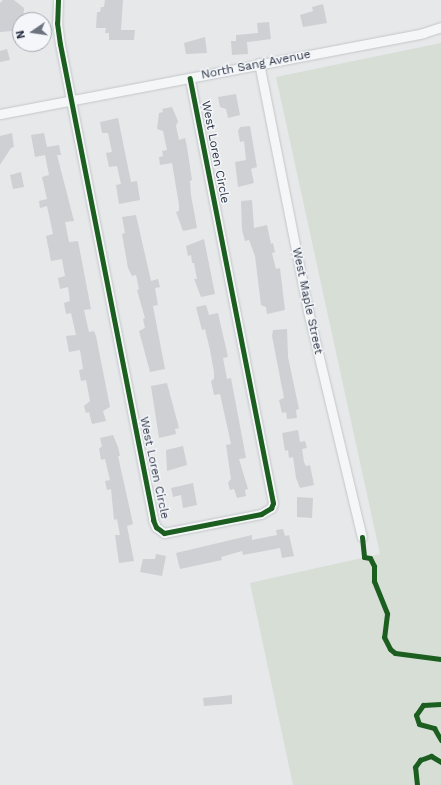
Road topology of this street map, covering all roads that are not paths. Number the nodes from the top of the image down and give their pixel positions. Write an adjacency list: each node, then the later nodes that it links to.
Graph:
1 (58, 0): 5 (street)
2 (441, 27): 3 (street, North Sang Avenue)
3 (259, 63): 4 (street, North Sang Avenue); 7 (street, West Maple Street)
4 (190, 78): 5 (street, North Sang Avenue); 5 (street, West Loren Circle)
5 (71, 100): 6 (street, North Sang Avenue)
6 (0, 114)
7 (362, 537)

